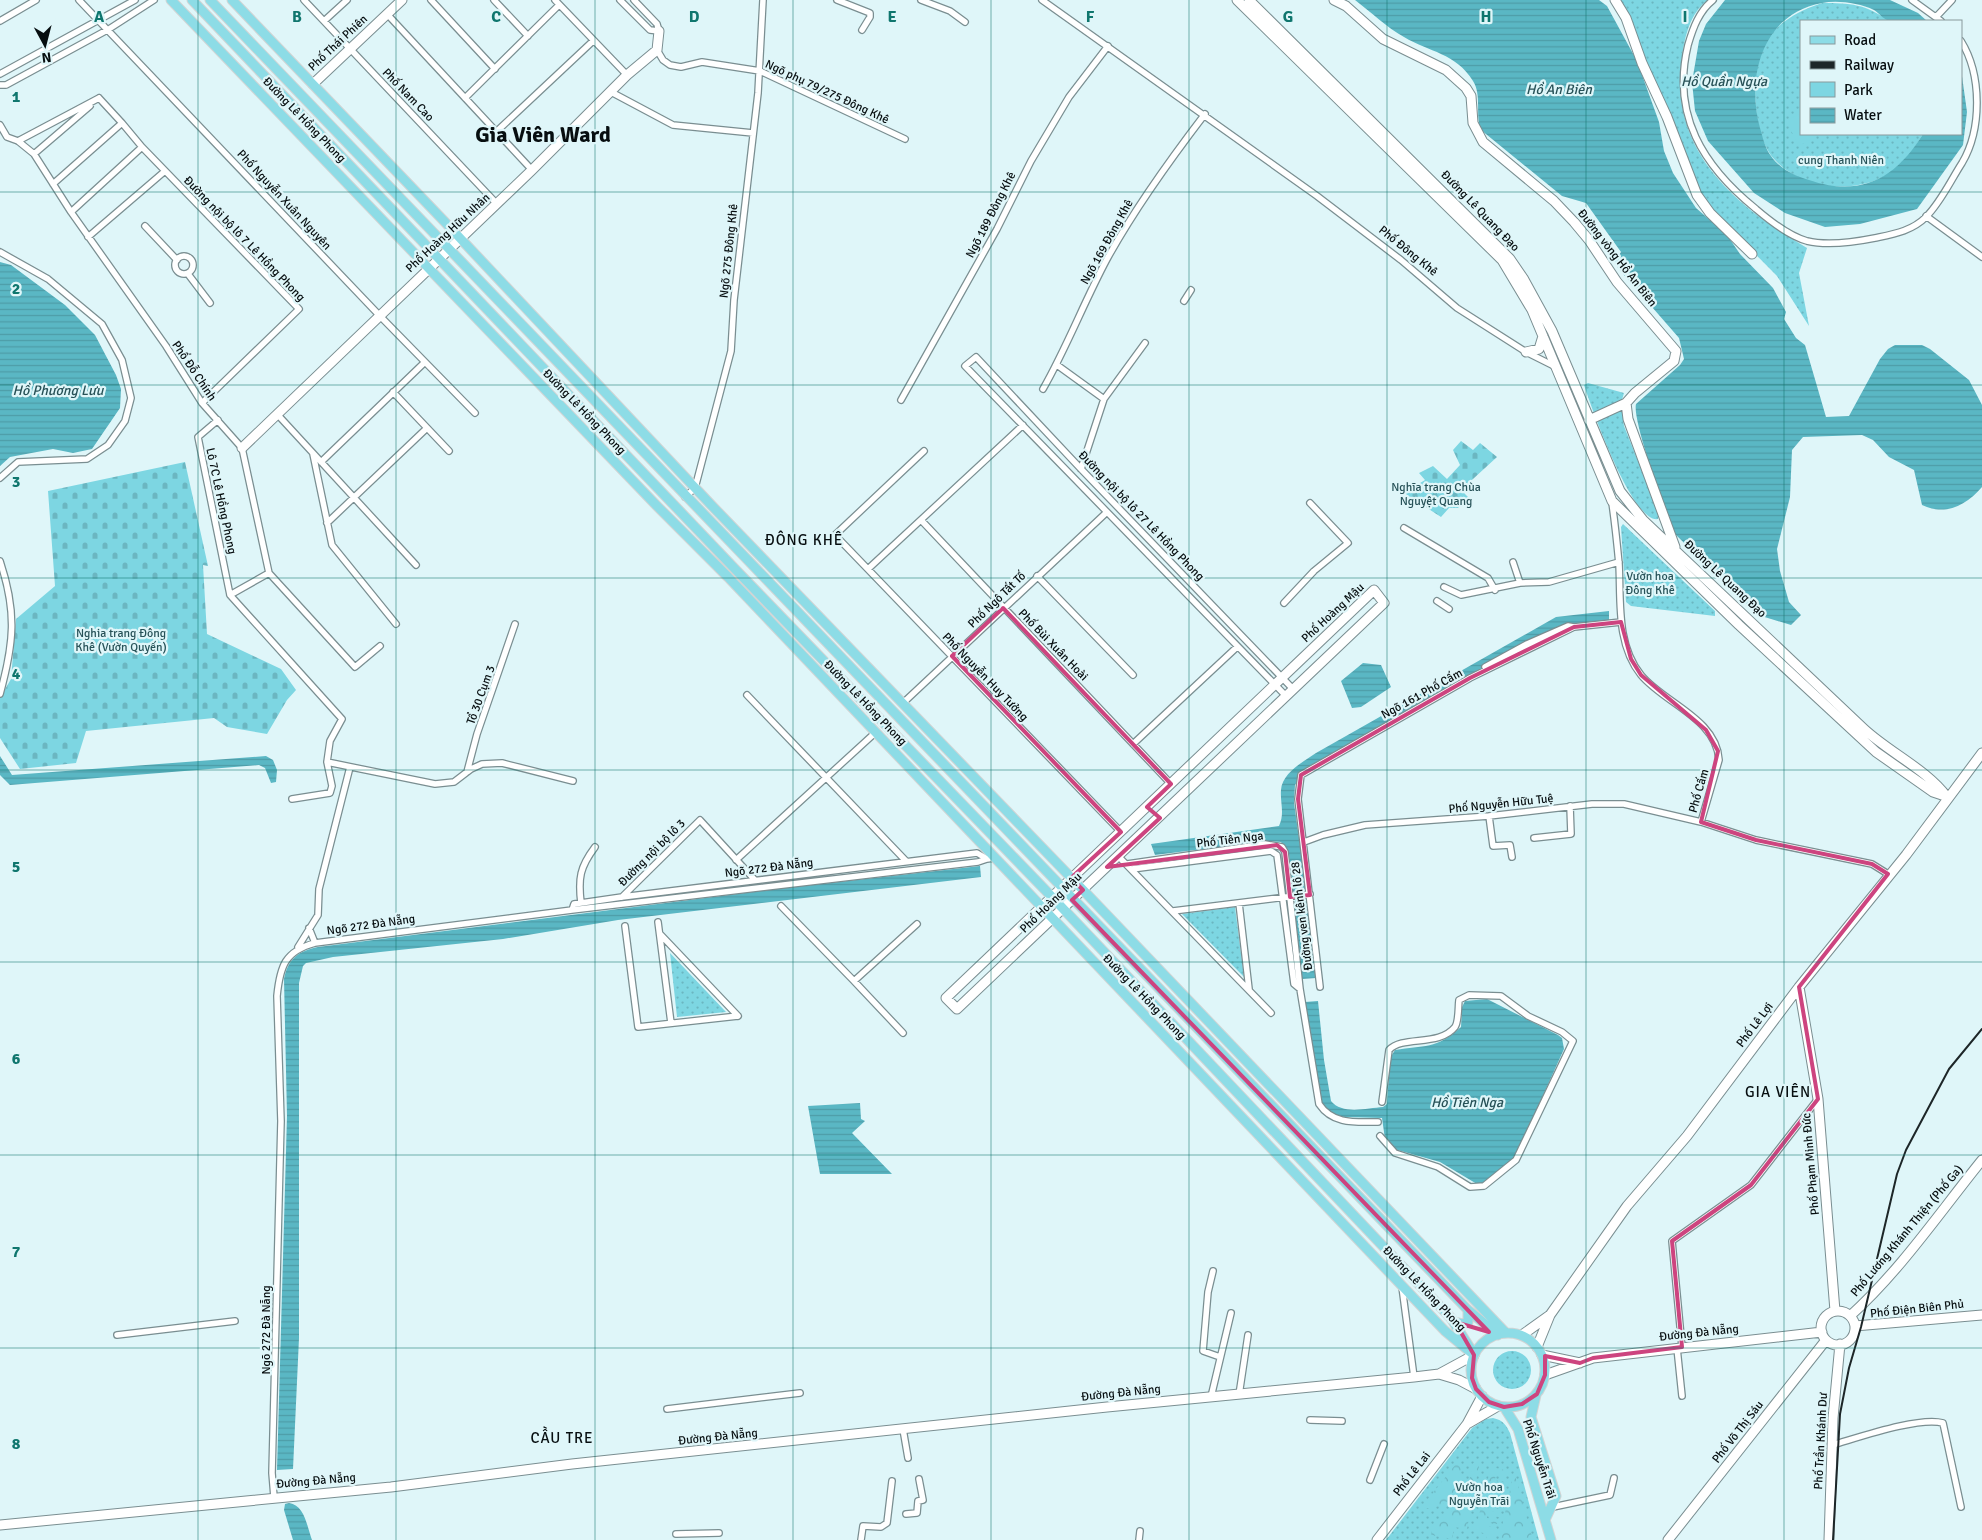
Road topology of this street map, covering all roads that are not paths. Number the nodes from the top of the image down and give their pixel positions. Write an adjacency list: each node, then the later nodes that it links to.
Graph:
1 (36, 0): 30 (street)
2 (79, 0): 31 (street, Phố Nguyễn Xuân Nguyên)
3 (136, 0): 31 (street)
4 (154, 0): 34 (street)
5 (171, 0): 76 (main road, Đường Lê Hồng Phong)
6 (192, 0): 73 (main road, Đường Lê Hồng Phong)
7 (210, 0): 70 (main road, Đường Lê Hồng Phong)
8 (232, 0): 47 (main road)
9 (304, 0): 32 (street, Phố Nam Cao)
10 (347, 0): 32 (street)
11 (402, 0): 28 (street, Phố Thái Phiên)
12 (431, 0): 43 (street)
13 (494, 0): 37 (street)
14 (620, 0): 36 (street)
15 (634, 0): 36 (street)
16 (763, 0): 44 (street, Ngõ 275 Đông Khê)
17 (837, 0): 35 (street)
18 (920, 0): 33 (street)
19 (1042, 0): 40 (street, Phố Đông Khê)
20 (1237, 0): 82 (street, Đường Lê Quang Đạo)
21 (1249, 0): 86 (street, Đường Lê Quang Đạo)
22 (1334, 0): 96 (street, Đường vòng Hồ An Biên)
23 (1615, 0): 72 (street)
24 (1713, 0): 66 (street)
25 (1912, 0): 29 (street)
26 (1952, 0): 29 (street)
27 (557, 2): 37 (street); 38 (street)
28 (387, 14): 41 (street, Phố Thái Phiên); 51 (street)
29 (1939, 19)
30 (0, 21)
31 (100, 21): 34 (street, Phố Nguyễn Xuân Nguyên); 45 (street)
32 (324, 21): 41 (street, Phố Nam Cao)
33 (965, 22)
34 (109, 29): 48 (street); 81 (street, Phố Nguyễn Xuân Nguyên)
35 (862, 30)
36 (659, 31): 42 (street)
37 (528, 36): 43 (street)
38 (593, 40): 46 (street); 55 (street)
39 (1962, 43): 66 (street)
40 (1108, 46): 52 (street, Phố Đông Khê); 93 (street, Ngõ 189 Đông Khê)
41 (350, 49): 47 (street, Phố Thái Phiên); 64 (street, Phố Nam Cao)
42 (657, 50): 44 (street, Ngõ phụ 79/275 Đông Khê); 46 (street, Phố Hoàng Hữu Nhân)
43 (495, 69): 51 (street)
44 (760, 71): 56 (street, Ngõ 275 Đông Khê); 57 (street, Ngõ phụ 79/275 Đông Khê)
45 (0, 74)
46 (627, 75): 49 (street, Phố Hoàng Hữu Nhân)
47 (313, 84): 69 (main road)
48 (0, 85)
49 (611, 92): 56 (street); 61 (street, Phố Hoàng Hữu Nhân)
50 (99, 98): 53 (street, Đường nội bộ lô 7 Lê Hồng Phong); 58 (street); 60 (street)
51 (465, 98): 55 (street)
52 (1205, 114): 84 (street, Phố Đông Khê); 87 (street, Ngõ 169 Đông Khê)
53 (122, 123): 59 (street, Đường nội bộ lô 7 Lê Hồng Phong); 63 (street)
54 (0, 125): 58 (street, Phố Đỗ Chính)
55 (496, 132): 61 (street)
56 (753, 133): 110 (street, Ngõ 275 Đông Khê)
57 (905, 139)
58 (18, 141): 60 (street, Phố Đỗ Chính)
59 (142, 147): 62 (street, Đường nội bộ lô 7 Lê Hồng Phong); 65 (street)
60 (34, 154): 63 (street, Phố Đỗ Chính)
61 (532, 170): 64 (street, Phố Hoàng Hữu Nhân)
62 (165, 171): 68 (street); 95 (street, Đường nội bộ lô 7 Lê Hồng Phong)
63 (53, 184): 65 (street, Phố Đỗ Chính)
64 (497, 204): 69 (street, Phố Hoàng Hữu Nhân)
65 (70, 212): 68 (street, Phố Đỗ Chính)
66 (1926, 216): 74 (street)
67 (145, 226): 75 (street)
68 (88, 237): 95 (street, Phố Đỗ Chính)
69 (460, 238): 70 (street, Phố Hoàng Hữu Nhân); 110 (main road)
70 (450, 248): 73 (street, Phố Hoàng Hữu Nhân); 112 (main road, Đường Lê Hồng Phong)
71 (0, 252): 109 (street)
72 (1752, 254)
73 (440, 257): 76 (street, Phố Hoàng Hữu Nhân); 189 (main road, Đường Lê Hồng Phong)
74 (1982, 258)
75 (177, 260): 77 (street); 77 (street)
76 (430, 268): 81 (street, Phố Hoàng Hữu Nhân); 153 (main road, Đường Lê Hồng Phong)
77 (188, 274): 80 (street)
78 (1191, 290): 79 (street)
79 (1184, 301)
80 (210, 302)
81 (379, 315): 85 (street, Phố Nguyễn Xuân Nguyên); 98 (street, Phố Hoàng Hữu Nhân)
82 (1543, 336): 84 (street); 88 (street, Đường Lê Quang Đạo)
83 (1146, 343): 92 (street)
84 (1526, 352): 88 (street, Phố Đông Khê)
85 (425, 362): 90 (street); 97 (street, Phố Nguyễn Xuân Nguyên)
86 (1566, 364): 88 (street); 100 (street, Đường Lê Quang Đạo)
87 (1057, 365): 89 (street, Ngõ 169 Đông Khê); 92 (street)
88 (1556, 367): 114 (street)
89 (1044, 389)
90 (393, 392): 102 (street); 107 (street)
91 (1010, 394): 94 (street); 94 (street, Đường nội bộ lô 27 Lê Hồng Phong); 108 (street, Đường nội bộ lô 27 Lê Hồng Phong)
92 (1104, 399): 108 (street)
93 (902, 400)
94 (1001, 402): 101 (street)
95 (202, 403): 99 (street, Phố Đỗ Chính)
96 (1626, 403): 100 (street, Đường vòng Hồ An Biên); 120 (street)
97 (475, 413)
98 (277, 414): 103 (street, Phố Hoàng Hữu Nhân); 106 (street)
99 (218, 420): 103 (street, Phố Đỗ Chính); 132 (street, Lô 7C Lê Hồng Phong)
100 (1589, 420): 111 (street, Đường Lê Quang Đạo)
101 (1022, 425): 116 (street); 117 (street)
102 (427, 428): 104 (street); 113 (street)
103 (242, 448): 127 (street, Phố Đỗ Chính)
104 (449, 451)
105 (924, 451): 126 (street, Phố Nguyễn Huy Tưởng)
106 (313, 454): 107 (street); 118 (street)
107 (321, 462): 113 (street)
108 (1081, 469): 146 (street, Đường nội bộ lô 27 Lê Hồng Phong)
109 (0, 478)
110 (696, 488): 112 (street); 152 (main road)
111 (1620, 491): 114 (street); 120 (street, Đường Lê Quang Đạo)
112 (685, 496): 185 (main road, Đường Lê Hồng Phong)
113 (354, 499): 118 (street); 124 (street)
114 (1612, 501): 123 (street); 125 (street, Đường Lê Quang Đạo)
115 (1310, 503): 134 (street)
116 (1107, 512): 128 (street, Phố Ngô Tất Tố); 142 (street)
117 (921, 520): 126 (street); 135 (street, Phố Bùi Xuân Hoài)
118 (327, 523): 138 (street)
119 (1404, 528): 131 (street)
120 (1676, 551): 125 (street); 163 (street, Đường Lê Quang Đạo)
121 (0, 561): 149 (street)
122 (1513, 562): 129 (street)
123 (1619, 562): 129 (street); 137 (street, Phố Cấm)
124 (416, 565)
125 (1681, 566): 163 (street, Đường Lê Quang Đạo)
126 (868, 569): 144 (street, Phố Nguyễn Huy Tưởng)
127 (269, 573): 132 (street); 141 (street)
128 (1037, 576): 135 (street, Phố Ngô Tất Tố); 145 (street)
129 (1520, 583): 131 (street)
130 (1444, 587): 131 (street)
131 (1495, 590)
132 (230, 595): 156 (street)
133 (1437, 600): 136 (street)
134 (1284, 603)
135 (1003, 608): 144 (street, Phố Ngô Tất Tố); 154 (street, Phố Bùi Xuân Hoài)
136 (1449, 609)
137 (1621, 622): 170 (street, Phố Cấm); 173 (street, Ngõ 161 Phố Cấm)
138 (396, 624)
139 (515, 624): 158 (street, Tổ 30 Cụm 3)
140 (1322, 640): 143 (street); 143 (street, Phố Hoàng Mậu); 146 (street, Phố Hoàng Mậu)
141 (380, 646)
142 (1237, 647): 147 (street); 154 (street)
143 (1333, 651): 148 (street, Phố Hoàng Mậu)
144 (952, 656): 152 (street, Phố Ngô Tất Tố); 171 (street, Phố Nguyễn Huy Tưởng)
145 (1133, 675)
146 (1282, 678): 147 (street, Phố Hoàng Mậu); 148 (street, Đường nội bộ lô 27 Lê Hồng Phong)
147 (1274, 685): 151 (street); 161 (street, Phố Hoàng Mậu)
148 (1293, 689): 151 (street, Phố Hoàng Mậu)
149 (0, 694)
150 (748, 695): 159 (street)
151 (1286, 696): 169 (street, Phố Hoàng Mậu)
152 (903, 703): 183 (main road)
153 (876, 732): 159 (street); 177 (main road, Đường Lê Hồng Phong)
154 (1133, 744): 161 (street, Phố Bùi Xuân Hoài)
155 (1982, 752): 163 (street, Phố Lê Lợi)
156 (326, 762): 157 (street); 162 (street)
157 (350, 767): 158 (street); 165 (street)
158 (467, 774): 160 (street)
159 (826, 778): 178 (street); 179 (street)
160 (572, 781)
161 (1171, 784): 167 (street, Phố Hoàng Mậu)
162 (332, 786): 164 (street); 165 (street)
163 (1948, 797): 182 (street, Phố Lê Lợi)
164 (292, 799)
165 (340, 801): 203 (street)
166 (1570, 806): 168 (street, Phố Nguyễn Hữu Tuệ); 170 (street, Phố Nguyễn Hữu Tuệ); 172 (street)
167 (1147, 807): 169 (street); 171 (street, Phố Hoàng Mậu)
168 (1489, 816): 173 (street, Phố Nguyễn Hữu Tuệ); 176 (street)
169 (1160, 818): 175 (street, Phố Hoàng Mậu)
170 (1701, 822): 182 (street, Phố Cấm)
171 (1120, 832): 183 (street, Phố Hoàng Mậu)
172 (1534, 838)
173 (1304, 842): 187 (street, Đường ven kênh lô 28)
174 (596, 848): 192 (street)
175 (1118, 856): 180 (street); 186 (street, Phố Hoàng Mậu)
176 (1512, 857)
177 (990, 858): 179 (street, Ngõ 272 Đà Nẵng); 195 (main road, Đường Lê Hồng Phong); 197 (street)
178 (736, 860): 184 (street, Đường nội bộ lô 3); 188 (street, Đường nội bộ lô 3)
179 (906, 862): 184 (street, Ngõ 272 Đà Nẵng)
180 (1127, 864): 181 (street); 190 (street, Phố Tiên Nga)
181 (1132, 869): 190 (street, Phố Tiên Nga); 198 (street)
182 (1888, 874): 209 (street, Phố Lê Lợi)
183 (1072, 878): 185 (street, Phố Hoàng Mậu); 186 (main road)
184 (754, 879): 188 (street, Ngõ 272 Đà Nẵng)
185 (1061, 888): 189 (street, Phố Hoàng Mậu); 191 (main road, Đường Lê Hồng Phong)
186 (1082, 890): 191 (street, Phố Hoàng Mậu); 221 (main road)
187 (1310, 894): 190 (street); 208 (street, Đường ven kênh lô 28)
188 (622, 897): 192 (street, Ngõ 272 Đà Nẵng)
189 (1052, 897): 195 (street, Phố Hoàng Mậu); 196 (main road, Đường Lê Hồng Phong)
190 (1287, 897): 193 (street); 218 (street, Phố Tiên Nga)
191 (1072, 900): 196 (street, Phố Hoàng Mậu); 222 (main road, Đường Lê Hồng Phong)
192 (581, 903): 197 (street, Ngõ 272 Đà Nẵng)
193 (1238, 903): 198 (street); 210 (street)
194 (781, 906): 207 (street)
195 (1041, 908): 199 (main road, Đường Lê Hồng Phong); 199 (street, Phố Hoàng Mậu)
196 (1063, 909): 199 (street, Phố Hoàng Mậu); 214 (main road, Đường Lê Hồng Phong)
197 (572, 910): 205 (street, Ngõ 272 Đà Nẵng)
198 (1173, 911): 210 (street)
199 (1052, 919): 215 (main road, Đường Lê Hồng Phong)
200 (658, 922): 204 (street)
201 (917, 924): 207 (street)
202 (625, 926): 212 (street)
203 (310, 928): 205 (street); 206 (street)
204 (660, 934): 212 (street); 212 (street)
205 (315, 943): 206 (street, Ngõ 272 Đà Nẵng)
206 (298, 947): 269 (street, Ngõ 272 Đà Nẵng)
207 (854, 981): 213 (street)
208 (1320, 987)
209 (1799, 987): 216 (street, Phố Phạm Minh Đức); 230 (street, Phố Lê Lợi)
210 (1249, 989): 211 (street)
211 (1271, 1013)
212 (672, 1022)
213 (903, 1033)
214 (1213, 1067): 215 (main road); 223 (main road, Đường Lê Hồng Phong)
215 (1204, 1076): 224 (main road, Đường Lê Hồng Phong)
216 (1818, 1099): 228 (street, Phố Phạm Minh Đức); 242 (street)
217 (1382, 1102): 219 (street)
218 (1378, 1122)
219 (1380, 1136)
220 (1982, 1160): 232 (street, Phố Lương Khánh Thiện (Phố Ga))
221 (1367, 1188): 222 (main road); 236 (main road)
222 (1358, 1196): 227 (main road, Đường Lê Hồng Phong)
223 (1347, 1208): 224 (main road); 234 (main road, Đường Lê Hồng Phong)
224 (1338, 1216): 226 (main road, Đường Lê Hồng Phong)
225 (1213, 1271): 245 (street)
226 (1402, 1284): 244 (main road, Đường Lê Hồng Phong); 249 (street)
227 (1468, 1310): 234 (main road); 236 (main road, Đường Lê Hồng Phong)
228 (1835, 1311): 232 (street); 240 (street)
229 (1231, 1313): 245 (street)
230 (1550, 1315): 239 (street, Phố Lê Lợi); 243 (street, Phố Lê Lợi)
231 (1982, 1315): 235 (street, Phố Điện Biên Phủ)
232 (1850, 1316): 235 (street)
233 (235, 1321): 237 (street)
234 (1455, 1322): 244 (main road, Đường Lê Hồng Phong)
235 (1855, 1326): 241 (street)
236 (1502, 1334): 239 (main road); 244 (main road)
237 (118, 1335)
238 (1248, 1335): 253 (street)
239 (1522, 1336): 243 (main road)
240 (1824, 1336): 241 (street); 242 (street, Đường Đà Nẵng); 282 (street, Phố Võ Thị Sáu)
241 (1840, 1344): 263 (street, Phố Trần Khánh Dư)
242 (1680, 1348): 246 (street, Đường Đà Nẵng); 254 (street)
243 (1540, 1351): 246 (street, Đường Đà Nẵng); 248 (main road)
244 (1474, 1355): 247 (street, Đường Đà Nẵng); 251 (main road)
245 (1220, 1357): 255 (street)
246 (1580, 1363): 248 (street, Đường Đà Nẵng)
247 (1439, 1374): 249 (street, Đường Đà Nẵng); 251 (street, Đường Đà Nẵng)
248 (1545, 1376): 252 (main road)
249 (1414, 1377): 253 (street, Đường Đà Nẵng)
250 (800, 1393): 257 (street)
251 (1479, 1393): 256 (main road); 260 (street, Phố Lê Lai)
252 (1537, 1394): 256 (main road); 270 (main road, Phố Nguyễn Trãi)
253 (1239, 1395): 255 (street, Đường Đà Nẵng)
254 (1682, 1396)
255 (1211, 1398): 261 (street, Đường Đà Nẵng)
256 (1501, 1406): 260 (street, Phố Lê Lai); 273 (main road, Phố Nguyễn Trãi)
257 (667, 1409)
258 (1310, 1420): 259 (street)
259 (1342, 1421)
260 (1467, 1424): 280 (street, Phố Lê Lai)
261 (903, 1429): 264 (street); 269 (street, Đường Đà Nẵng)
262 (1384, 1444): 267 (street)
263 (1832, 1445): 271 (street); 283 (street, Phố Trần Khánh Dư)
264 (908, 1458)
265 (1614, 1478): 270 (street)
266 (919, 1479): 272 (street)
267 (1370, 1480)
268 (892, 1481): 278 (street)
269 (274, 1497): 274 (street, Đường Đà Nẵng)
270 (1553, 1507): 273 (main road, Phố Nguyễn Trãi)
271 (1961, 1507)
272 (906, 1514)
273 (1545, 1520): 281 (main road, Phố Nguyễn Trãi)
274 (0, 1524)
275 (1140, 1530): 279 (street)
276 (719, 1533): 277 (street)
277 (676, 1534)
278 (861, 1540)
279 (1139, 1540)
280 (1377, 1540)
281 (1551, 1540)
282 (1668, 1540)
283 (1829, 1540)

